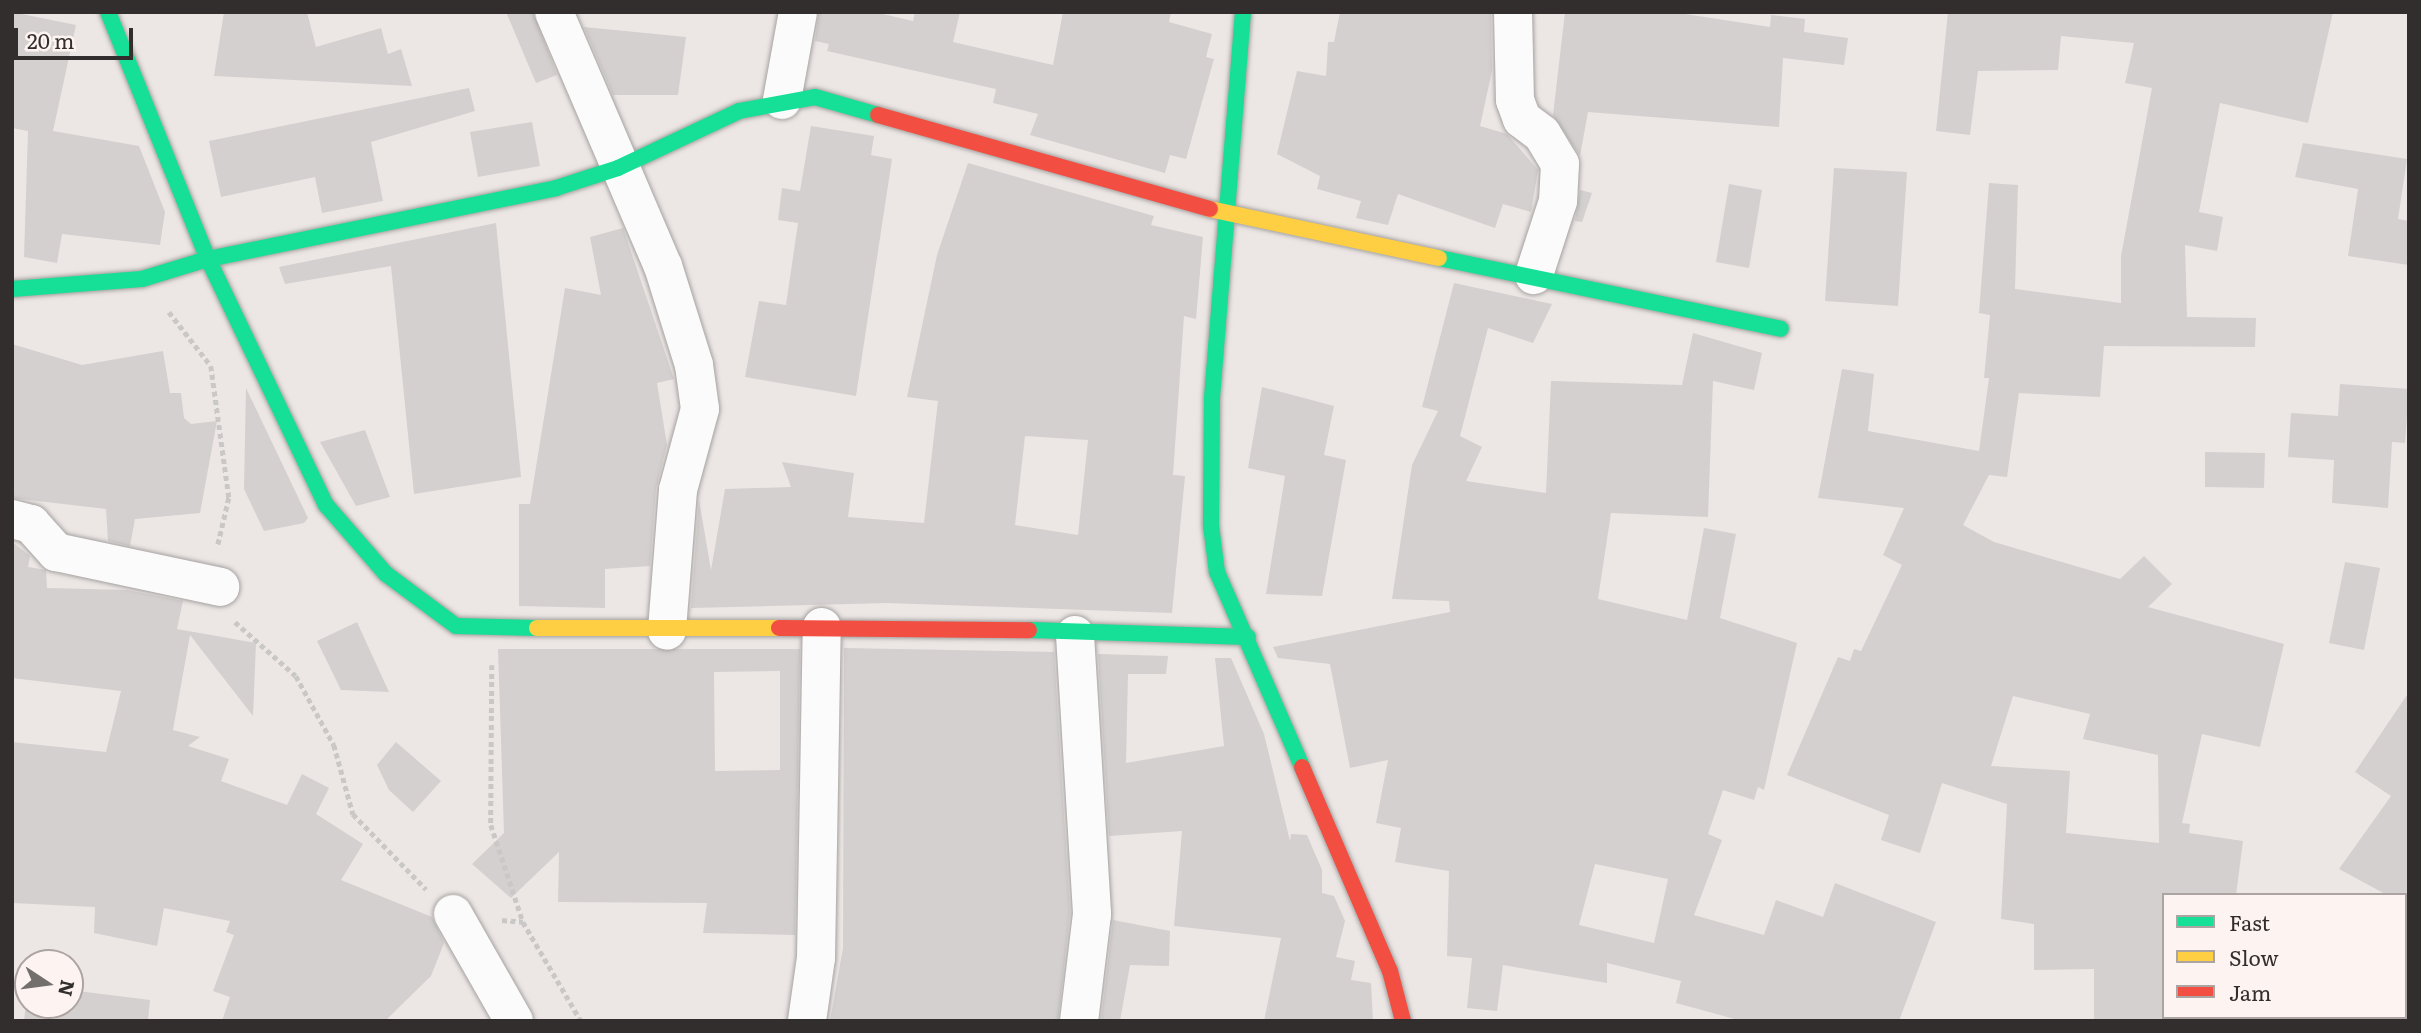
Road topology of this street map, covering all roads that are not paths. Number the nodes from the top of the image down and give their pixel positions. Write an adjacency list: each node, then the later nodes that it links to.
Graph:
1 (108, 12): 9 (street)
2 (554, 12): 7 (street)
3 (798, 12): 6 (street)
4 (1243, 12): 8 (street)
5 (1513, 12): 10 (street)
6 (782, 100): 7 (street); 8 (street)
7 (618, 168): 9 (street); 16 (street)
8 (1224, 213): 10 (street); 18 (street)
9 (208, 259): 11 (street); 16 (street)
10 (1534, 275): 12 (street)
11 (12, 289)
12 (1781, 329)
13 (12, 519): 14 (street)
14 (220, 587)
15 (822, 627): 16 (street); 17 (street); 21 (street)
16 (667, 631)
17 (1075, 635): 18 (street); 22 (street)
18 (1248, 637): 23 (street)
19 (453, 914): 20 (street)
20 (514, 1021)
21 (807, 1021)
22 (1079, 1021)
23 (1403, 1021)

